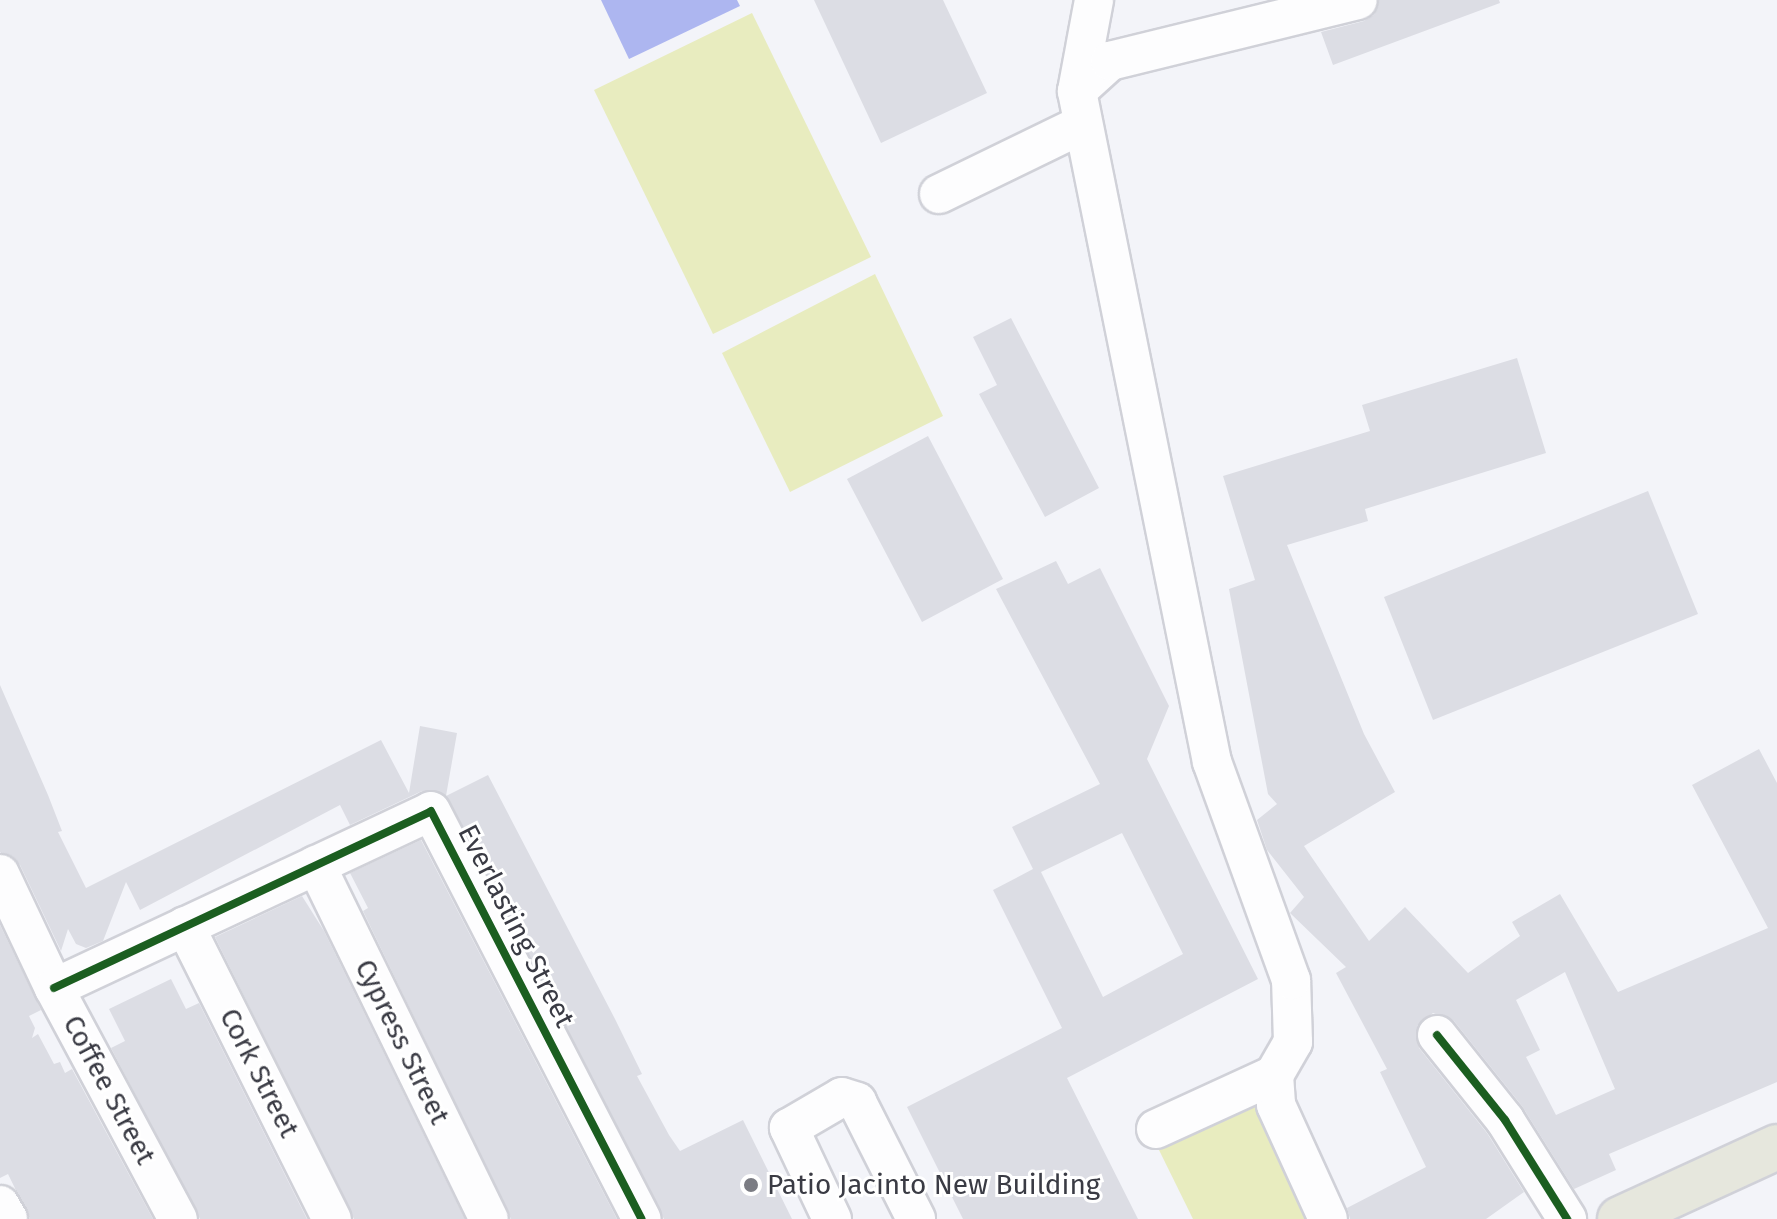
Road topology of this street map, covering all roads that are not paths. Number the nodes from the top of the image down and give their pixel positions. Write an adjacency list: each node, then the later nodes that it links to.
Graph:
1 (1094, 0): 3 (street)
2 (1358, 0): 3 (street)
3 (1079, 108): 4 (street); 10 (street)
4 (939, 194)
5 (316, 865): 7 (street, Everlasting Street); 18 (street, Cypress Street); 19 (street, Everlasting Street)
6 (0, 874): 8 (street, Coffee Street)
7 (185, 926): 8 (street, Everlasting Street); 17 (street, Cork Street)
8 (54, 988): 16 (street, Coffee Street)
9 (1437, 1035): 23 (street)
10 (1274, 1075): 11 (street); 22 (street)
11 (1156, 1129)
12 (1777, 1147): 14 (main road)
13 (0, 1205): 15 (street)
14 (1630, 1217)
15 (8, 1219)
16 (178, 1219)
17 (332, 1219)
18 (489, 1219)
19 (642, 1219)
20 (832, 1219): 21 (street)
21 (916, 1219)
22 (1328, 1219)
23 (1567, 1219)

